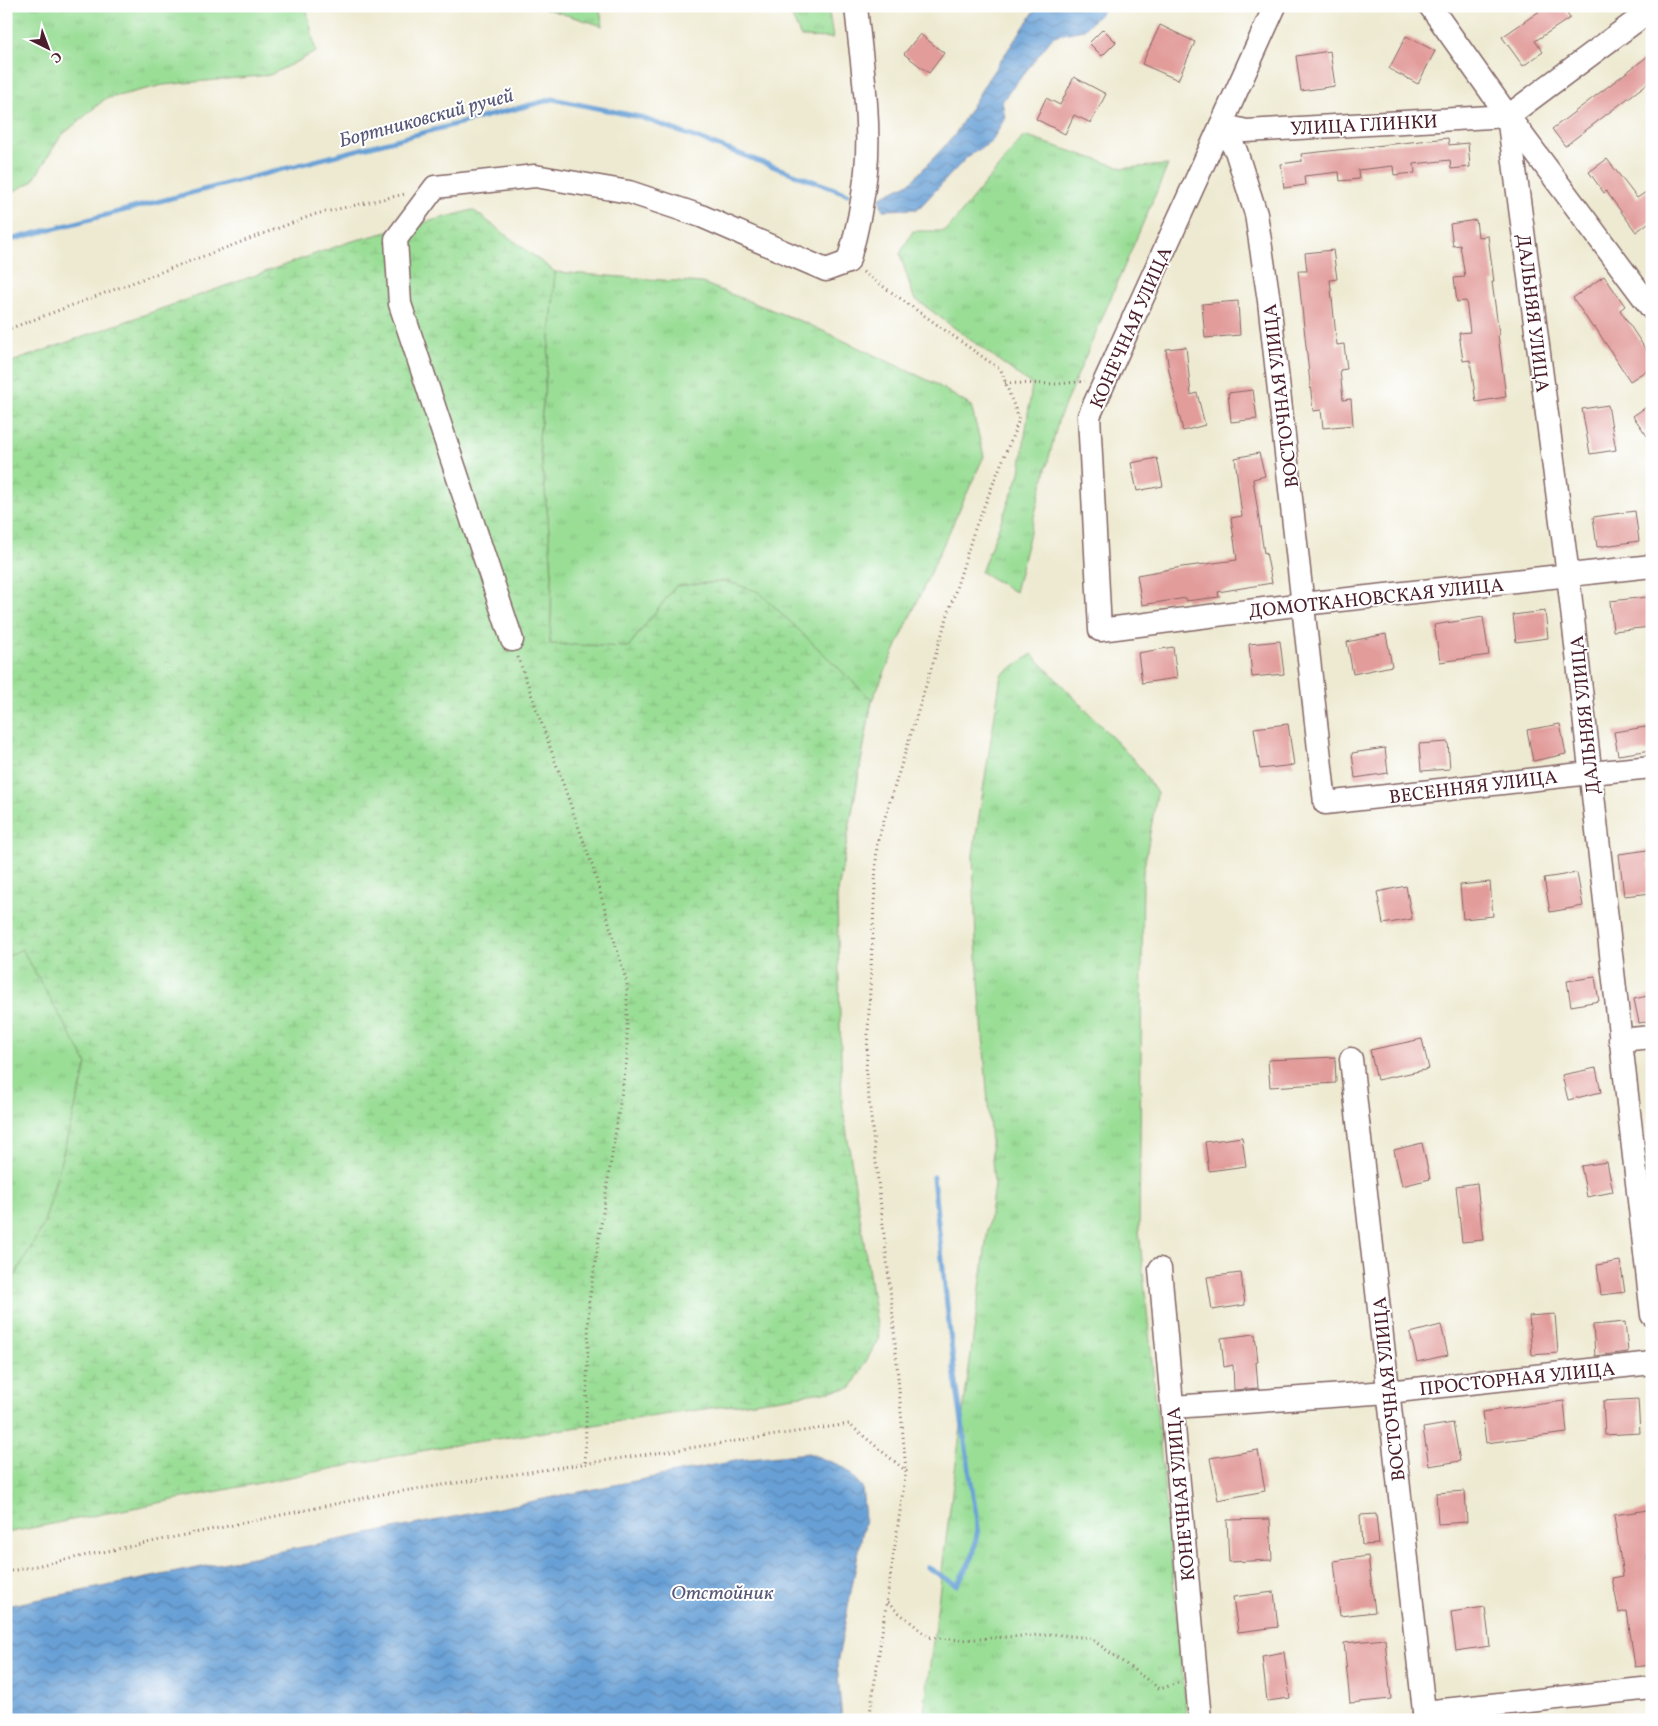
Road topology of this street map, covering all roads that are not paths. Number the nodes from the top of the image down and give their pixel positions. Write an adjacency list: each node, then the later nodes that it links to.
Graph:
1 (856, 6): 12 (street)
2 (1275, 6): 6 (street)
3 (1430, 6): 5 (street)
4 (1652, 9): 5 (street)
5 (1508, 116): 6 (street, УЛИЦА ГЛИНКИ); 7 (street); 9 (street, ДАЛЬНЯЯ УЛИЦА)
6 (1221, 125): 10 (street, ВОСТОЧНАЯ УЛИЦА); 11 (street, КОНЕЧНАЯ УЛИЦА)
7 (1652, 309)
8 (1652, 566): 9 (street, ДОМОТКАНОВСКАЯ УЛИЦА)
9 (1568, 575): 10 (street, ДОМОТКАНОВСКАЯ УЛИЦА); 14 (street, ДАЛЬНЯЯ УЛИЦА)
10 (1303, 604): 11 (street, ДОМОТКАНОВСКАЯ УЛИЦА); 15 (street, ВОСТОЧНАЯ УЛИЦА)
11 (1100, 630)
12 (512, 640)
13 (1652, 768): 14 (street, ВЕСЕННЯЯ УЛИЦА)
14 (1590, 773): 15 (street, ВЕСЕННЯЯ УЛИЦА); 17 (street, ДАЛЬНЯЯ УЛИЦА)
15 (1325, 803)
16 (1652, 1037): 17 (street)
17 (1620, 1040): 19 (street, ДАЛЬНЯЯ УЛИЦА)
18 (1351, 1059): 23 (street, ВОСТОЧНАЯ УЛИЦА)
19 (1643, 1175): 21 (street, ДАЛЬНЯЯ УЛИЦА)
20 (1160, 1269): 24 (street, КОНЕЧНАЯ УЛИЦА)
21 (1652, 1315)
22 (1652, 1363): 23 (street, ПРОСТОРНАЯ УЛИЦА)
23 (1388, 1392): 24 (street, ПРОСТОРНАЯ УЛИЦА); 26 (street, ВОСТОЧНАЯ УЛИЦА)
24 (1173, 1407): 27 (street, КОНЕЧНАЯ УЛИЦА)
25 (1652, 1688): 26 (street)
26 (1424, 1716)
27 (1200, 1720)

